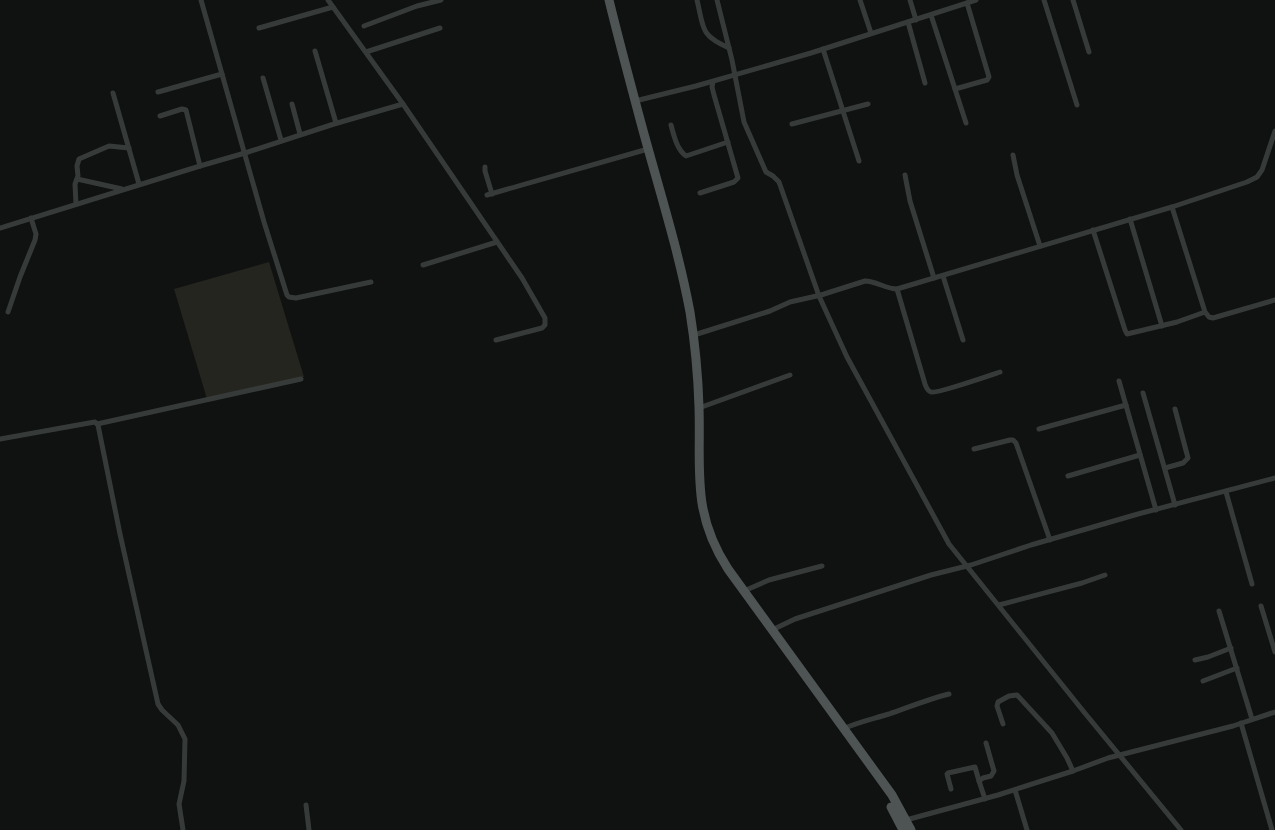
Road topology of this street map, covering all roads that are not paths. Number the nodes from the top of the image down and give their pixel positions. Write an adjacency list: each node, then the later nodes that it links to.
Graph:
1 (201, 0): 27 (street)
2 (328, 0): 14 (street)
3 (441, 0): 18 (street)
4 (609, 0): 35 (main road)
5 (697, 0): 22 (street)
6 (717, 0): 22 (street)
7 (860, 0): 21 (street)
8 (909, 0): 16 (street)
9 (976, 0): 13 (street)
10 (1044, 0): 39 (street)
11 (1073, 0): 26 (street)
12 (958, 3): 13 (street); 15 (street)
13 (967, 3): 32 (street)
14 (333, 7): 19 (street); 25 (street)
15 (931, 15): 16 (street); 32 (street)
16 (916, 20): 17 (street)
17 (908, 22): 21 (street); 31 (street)
18 (364, 26)
19 (259, 28)
20 (440, 28): 25 (street)
21 (871, 33): 23 (street)
22 (729, 48): 28 (street)
23 (823, 50): 28 (street); 40 (street)
24 (315, 51): 42 (street)
25 (366, 52): 37 (street)
26 (1089, 52)
27 (222, 74): 34 (street); 52 (street)
28 (735, 75): 30 (street); 75 (street)
29 (263, 78): 48 (street)
30 (713, 82): 35 (street); 49 (street)
31 (926, 83)
32 (955, 89): 43 (street)
33 (113, 93): 50 (street)
34 (158, 93)
35 (636, 101): 51 (main road)
36 (292, 104): 47 (street)
37 (403, 104): 42 (street); 68 (street)
38 (868, 104): 40 (street)
39 (1077, 105)
40 (843, 111): 44 (street); 54 (street)
41 (160, 116): 55 (street)
42 (336, 123): 47 (street)
43 (966, 123)
44 (792, 124)
45 (671, 125): 49 (street)
46 (1275, 131): 63 (street)
47 (300, 134): 48 (street)
48 (280, 140): 52 (street)
49 (728, 142): 61 (street)
50 (129, 148): 58 (street); 59 (street)
51 (648, 149): 56 (street); 80 (main road)
52 (245, 153): 55 (street); 73 (street)
53 (1012, 155): 69 (street)
54 (859, 161)
55 (200, 166): 59 (street)
56 (486, 167)
57 (905, 175): 72 (street)
58 (77, 179): 60 (street); 62 (street)
59 (139, 184): 60 (street)
60 (123, 189): 62 (street)
61 (700, 193)
62 (76, 204): 64 (street)
63 (1172, 207): 65 (street); 78 (street)
64 (30, 218): 66 (street); 77 (street)
65 (1130, 219): 67 (street); 79 (street)
66 (0, 228)
67 (1093, 230): 69 (street); 79 (street)
68 (497, 242): 70 (street); 81 (street)
69 (1040, 246): 71 (street)
70 (423, 265)
71 (943, 276): 72 (street); 82 (street)
72 (934, 278): 74 (street)
73 (371, 282)
74 (897, 289): 75 (street); 83 (street)
75 (819, 296): 80 (street); 104 (street)
76 (1275, 300): 78 (street)
77 (8, 312)
78 (1205, 312): 79 (street)
79 (1162, 326)
80 (694, 335): 89 (main road)
81 (496, 340)
82 (963, 340)
83 (1000, 372)
84 (790, 375): 89 (street)
85 (301, 379): 91 (street)
86 (1119, 381): 88 (street)
87 (1143, 393): 96 (street)
88 (1126, 405): 92 (street); 95 (street)
89 (699, 408): 107 (main road)
90 (1175, 409): 96 (street)
91 (97, 424): 93 (street); 132 (street)
92 (1039, 429)
93 (0, 439)
94 (974, 449): 102 (street)
95 (1140, 455): 97 (street); 101 (street)
96 (1165, 468): 100 (street)
97 (1068, 476)
98 (1275, 478): 99 (street)
99 (1226, 492): 100 (street); 106 (street)
100 (1175, 505): 101 (street)
101 (1156, 510): 102 (street)
102 (1050, 540): 104 (street)
103 (822, 566): 107 (street)
104 (967, 566): 108 (street); 111 (street)
105 (1105, 575): 108 (street)
106 (1252, 584)
107 (744, 591): 111 (main road)
108 (999, 605): 124 (street)
109 (1261, 606): 113 (street)
110 (1220, 611): 112 (street)
111 (772, 630): 122 (main road)
112 (1230, 648): 114 (street); 115 (street)
113 (1275, 652)
114 (1195, 660)
115 (1237, 668): 116 (street); 119 (street)
116 (1203, 681)
117 (949, 694): 122 (street)
118 (1275, 712): 119 (street)
119 (1252, 719): 120 (street)
120 (1241, 723): 124 (street); 136 (street)
121 (1003, 724): 125 (street)
122 (843, 729): 131 (main road)
123 (986, 743): 126 (street)
124 (1119, 755): 125 (street); 135 (street)
125 (1073, 771): 128 (street)
126 (979, 781): 127 (street); 129 (street)
127 (951, 789)
128 (1015, 790): 129 (street); 134 (street)
129 (985, 799): 131 (street)
130 (306, 805): 133 (street)
131 (908, 827)
132 (183, 830)
133 (309, 830)
134 (1027, 830)
135 (1181, 830)
136 (1272, 830)

